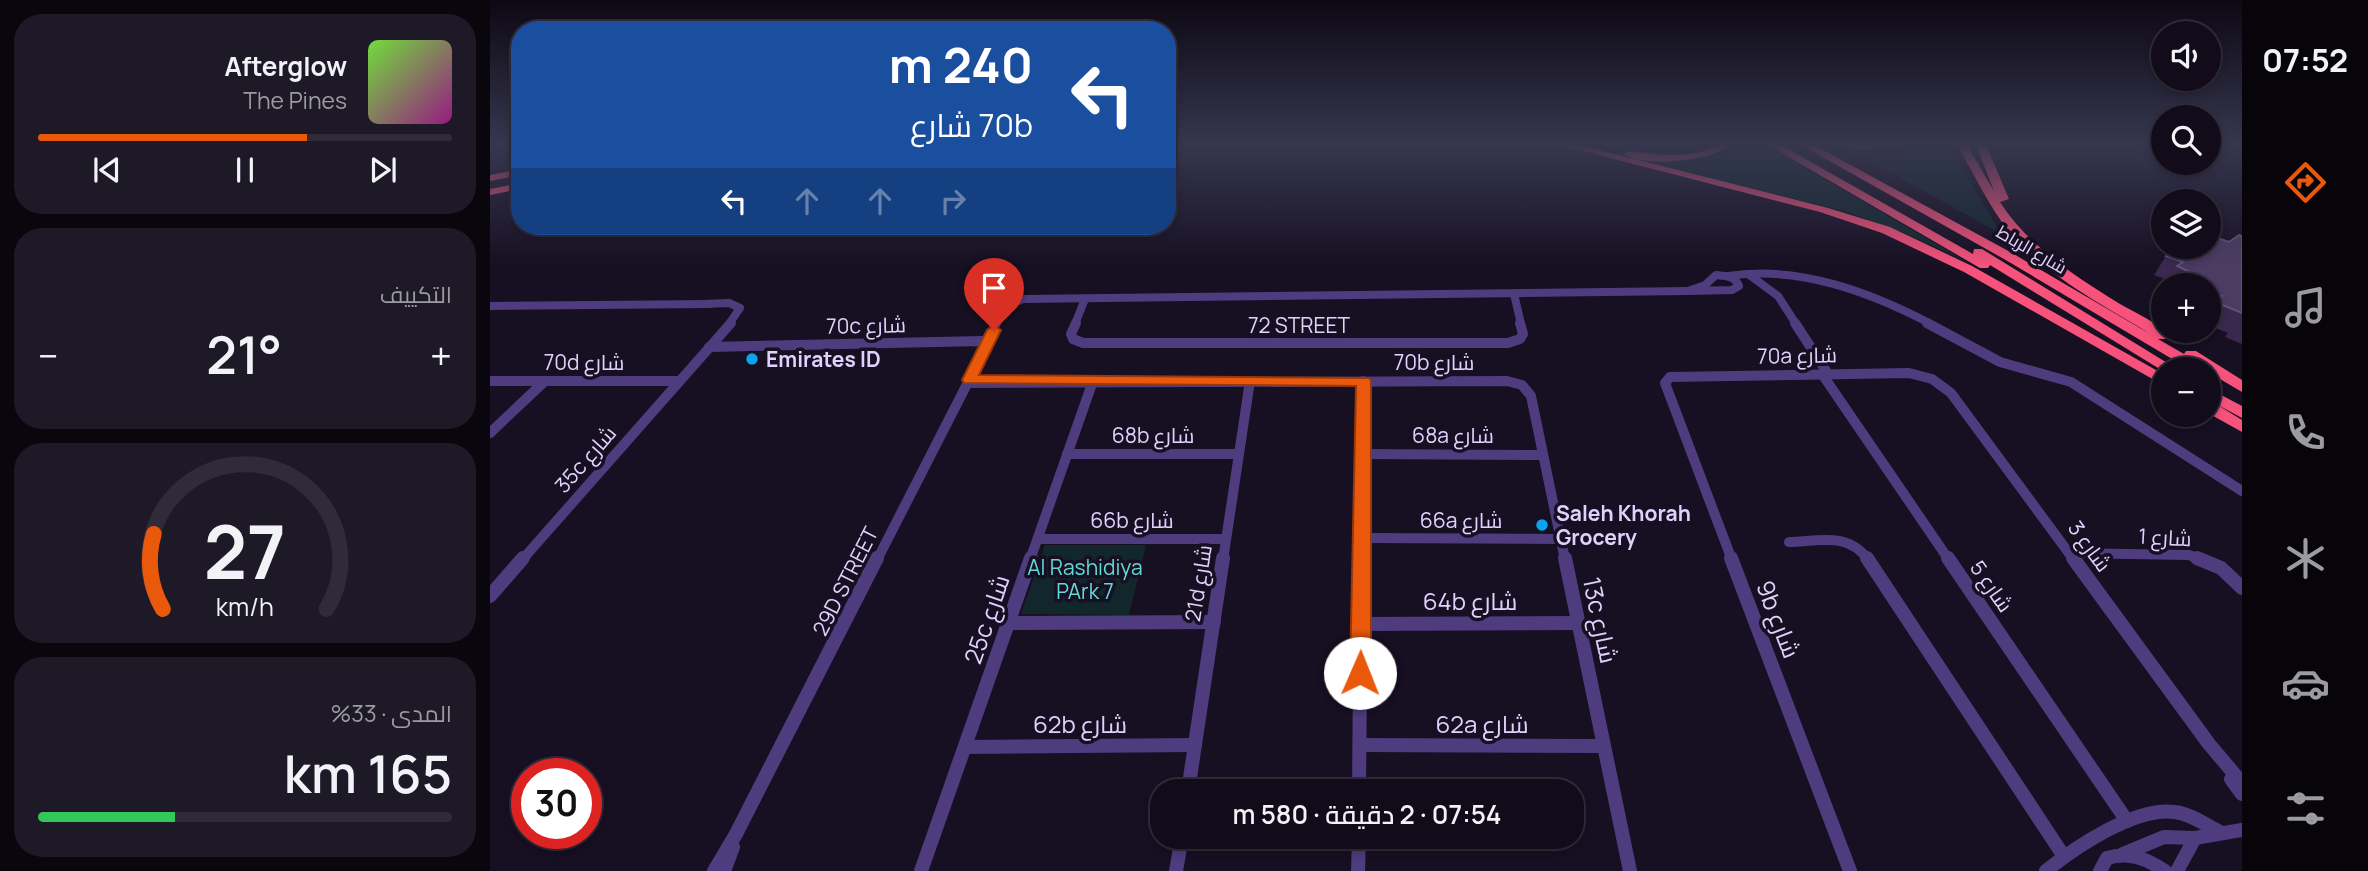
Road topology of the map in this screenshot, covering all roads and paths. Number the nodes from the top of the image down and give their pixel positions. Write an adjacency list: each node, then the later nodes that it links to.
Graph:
1 (1717, 186): 10 (highway)
2 (1728, 186): 10 (highway)
3 (1844, 186): 22 (highway)
4 (1861, 186): 20 (highway, شارع الرباط)
5 (1880, 186): 21 (highway, شارع الرباط)
6 (1985, 186): 11 (highway)
7 (1998, 186): 11 (highway)
8 (511, 188): 9 (highway)
9 (490, 192)
10 (1765, 195): 23 (highway)
11 (2018, 233): 36 (highway)
12 (1747, 273): 13 (street); 24 (street, شارع 5); 47 (street)
13 (1728, 276): 14 (street); 14 (street)
14 (1688, 291): 15 (street)
15 (1514, 294): 16 (street); 16 (street, 72 STREET)
16 (1085, 299): 18 (street, 29D STREET)
17 (490, 306): 19 (street, 35c شارع)
18 (987, 344): 19 (street, 70c شارع); 32 (street, 29D STREET)
19 (710, 345): 28 (street, 35c شارع)
20 (2151, 357)
21 (2179, 357)
22 (2151, 370)
23 (2151, 371)
24 (1825, 374): 25 (street, 70a شارع); 34 (street, 70a شارع); 69 (street, شارع 5)
25 (1932, 379): 53 (street, شارع 3)
26 (490, 381): 27 (street, 70d شارع)
27 (545, 381): 28 (street, 70d شارع); 42 (street)
28 (679, 381): 55 (street, 35c شارع)
29 (1093, 381): 30 (street, 70b شارع); 32 (street, 70b شارع); 43 (street, 25c شارع)
30 (1250, 381): 31 (street, 70b شارع); 44 (street, 21d شارع)
31 (1363, 381): 33 (street, 70b شارع); 45 (street)
32 (969, 382): 72 (street, 29D STREET)
33 (1518, 383): 46 (street, 13c شارع)
34 (1665, 383): 84 (street, 9b شارع)
35 (2221, 383): 37 (highway)
36 (2242, 387)
37 (2242, 395)
38 (2221, 401): 39 (highway)
39 (2242, 413)
40 (2221, 414): 41 (highway)
41 (2242, 427)
42 (490, 433)
43 (1067, 454): 44 (street, 68b شارع); 49 (street, 25c شارع)
44 (1239, 454): 50 (street, 21d شارع)
45 (1363, 454): 46 (street, 68a شارع); 48 (street)
46 (1544, 455): 51 (street, 13c شارع)
47 (2242, 491)
48 (1362, 538): 51 (street, 66a شارع); 59 (street)
49 (1038, 539): 50 (street, 66b شارع); 57 (street, 25c شارع)
50 (1226, 539): 56 (street, 21d شارع)
51 (1561, 539): 58 (street, 13c شارع)
52 (1789, 542): 77 (street)
53 (2071, 556): 54 (street, شارع 1); 60 (street, شارع 3)
54 (2242, 587)
55 (490, 596)
56 (1214, 622): 57 (street); 61 (street, 21d شارع)
57 (1008, 623): 64 (street, 25c شارع)
58 (1578, 623): 59 (street, 64b شارع); 63 (street, 13c شارع)
59 (1361, 624): 62 (street)
60 (2209, 744): 67 (street, شارع 3); 68 (street, شارع 3)
61 (1195, 745): 64 (street, 62b شارع); 65 (street, 21d شارع)
62 (1360, 745): 63 (street, 62a شارع); 66 (street)
63 (1604, 746): 83 (street, 13c شارع)
64 (965, 747): 80 (street, 25c شارع)
65 (1190, 779)
66 (1359, 779)
67 (2242, 783)
68 (2242, 794)
69 (2127, 821): 71 (street); 77 (street)
70 (2242, 830): 71 (street)
71 (2220, 832): 73 (street)
72 (736, 834): 78 (street); 79 (street)
73 (2194, 838): 76 (street); 88 (street)
74 (1180, 849): 81 (street)
75 (1359, 849): 82 (street)
76 (2123, 854): 86 (street); 87 (street)
77 (2063, 855): 85 (street)
78 (714, 871)
79 (724, 871)
80 (922, 871)
81 (1177, 871)
82 (1358, 871)
83 (1630, 871)
84 (1850, 871)
85 (2046, 871)
86 (2100, 871)
87 (2165, 871)
88 (2177, 871)

